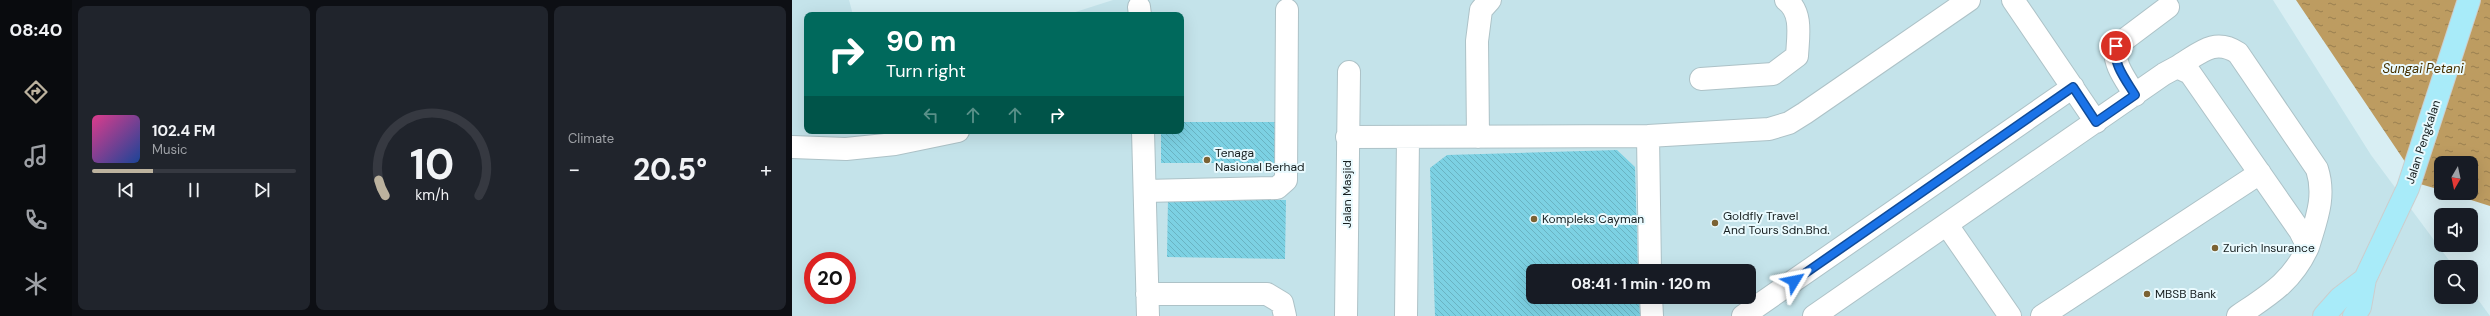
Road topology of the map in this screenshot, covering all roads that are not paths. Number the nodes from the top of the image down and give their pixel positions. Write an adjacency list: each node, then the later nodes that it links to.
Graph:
1 (1490, 0): 18 (street)
2 (1786, 0): 10 (street)
3 (1969, 0): 16 (street)
4 (2014, 0): 11 (street)
5 (2469, 0): 26 (main road, Jalan Pengkalan)
6 (2168, 7): 12 (street)
7 (1287, 10): 22 (street)
8 (2177, 67): 12 (street); 21 (street); 24 (street)
9 (1349, 72): 17 (street, Jalan Masjid)
10 (1701, 79)
11 (2073, 87): 13 (street); 29 (street)
12 (2135, 95): 13 (street)
13 (2096, 122): 23 (street)
14 (944, 134): 20 (street)
15 (1143, 134): 22 (street)
16 (1648, 136): 18 (street); 25 (street)
17 (1347, 137): 19 (street); 32 (street, Jalan Masjid)
18 (1478, 137): 19 (street)
19 (1408, 138): 33 (street)
20 (792, 147)
21 (2260, 173): 24 (street); 37 (street)
22 (1145, 191): 27 (street)
23 (1947, 225): 35 (street); 36 (street)
24 (2308, 246): 38 (street)
25 (1650, 264)
26 (2365, 279): 39 (main road, Jalan Pengkalan); 40 (main road, Jalan Pengkalan)
27 (1147, 294): 30 (street); 31 (street)
28 (1651, 304): 34 (street)
29 (1752, 309)
30 (1148, 316)
31 (1284, 316)
32 (1346, 316)
33 (1406, 316)
34 (1652, 316)
35 (1814, 316)
36 (2010, 316)
37 (2042, 316)
38 (2238, 316)
39 (2324, 316)
40 (2354, 316)

